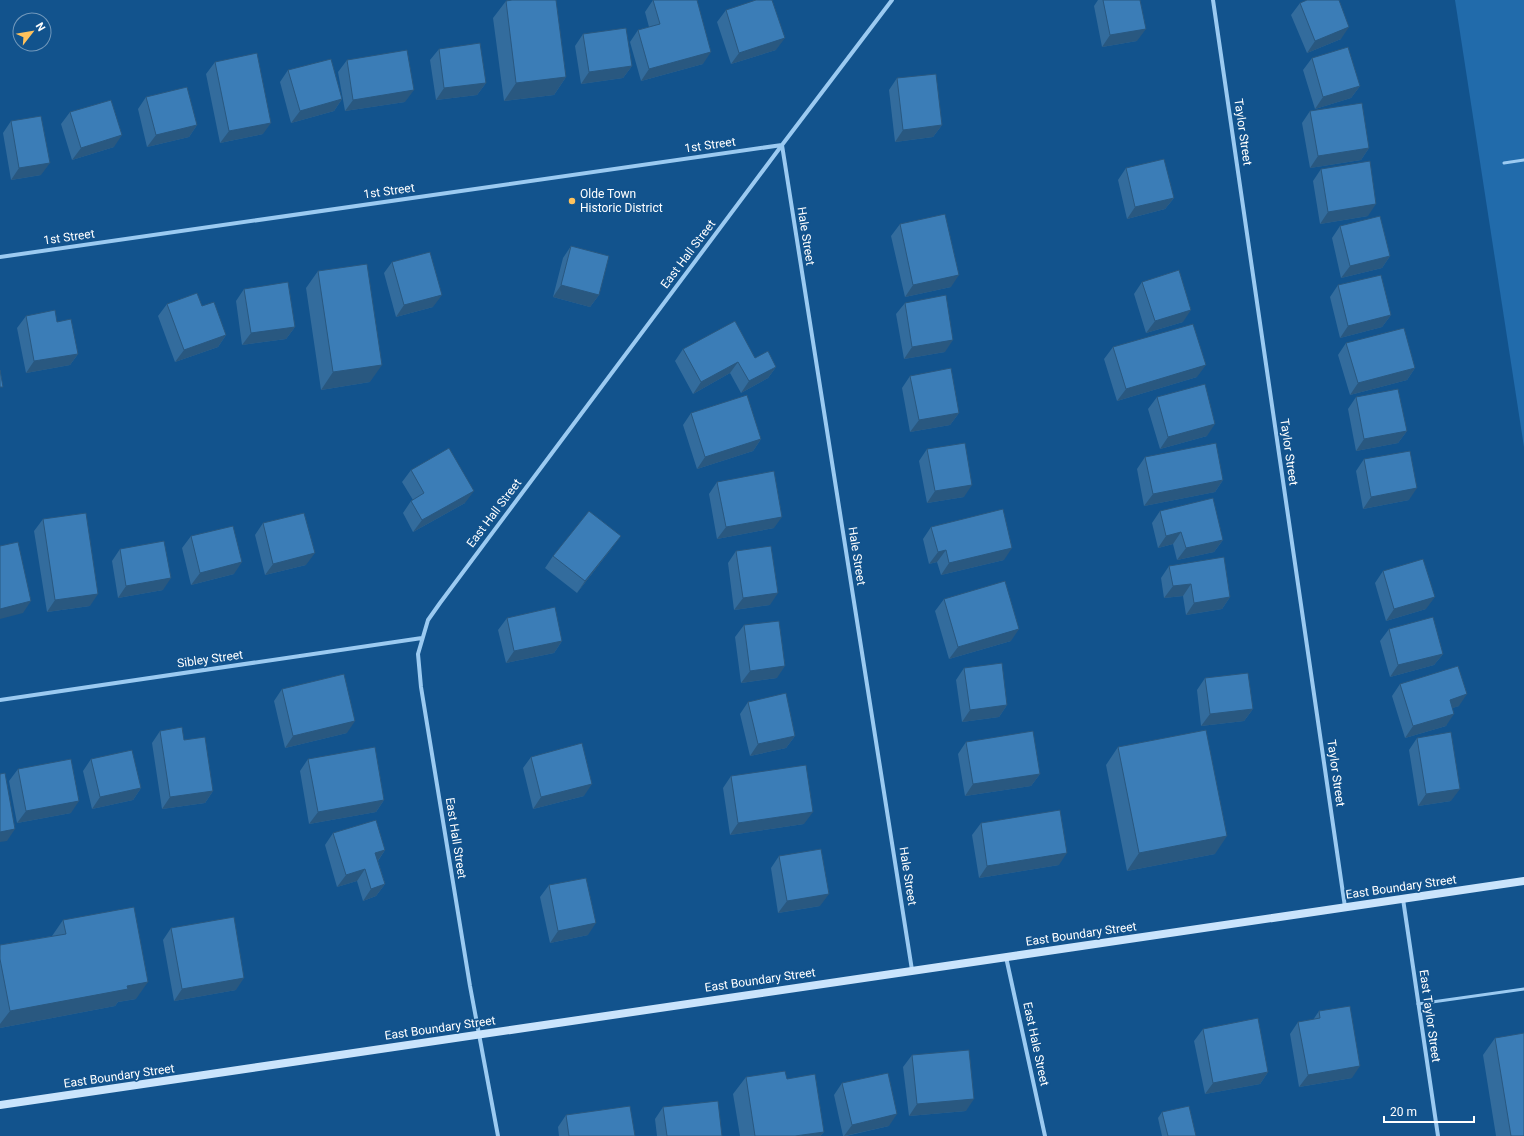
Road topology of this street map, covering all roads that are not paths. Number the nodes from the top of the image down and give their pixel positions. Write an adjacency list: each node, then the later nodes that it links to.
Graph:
1 (892, 0): 3 (street, East Hall Street)
2 (1214, 0): 11 (street, Taylor Street)
3 (782, 145): 6 (street, 1st Street); 7 (street, East Hall Street); 13 (street, Hale Street)
4 (1524, 160): 5 (lane)
5 (1504, 163)
6 (0, 257)
7 (422, 638): 8 (street, Sibley Street); 16 (street, East Hall Street)
8 (0, 700)
9 (1524, 881): 10 (main road, East Boundary Street)
10 (1403, 898): 11 (main road, East Boundary Street); 15 (street, East Taylor Street)
11 (1345, 907): 12 (main road, East Boundary Street)
12 (1006, 957): 13 (main road, East Boundary Street); 19 (street, East Hale Street)
13 (912, 970): 16 (main road, East Boundary Street)
14 (1524, 989): 15 (lane)
15 (1418, 1004): 20 (street, East Taylor Street)
16 (479, 1034): 17 (main road, East Boundary Street); 18 (street, East Hall Street)
17 (0, 1105)
18 (498, 1136)
19 (1045, 1136)
20 (1438, 1136)

